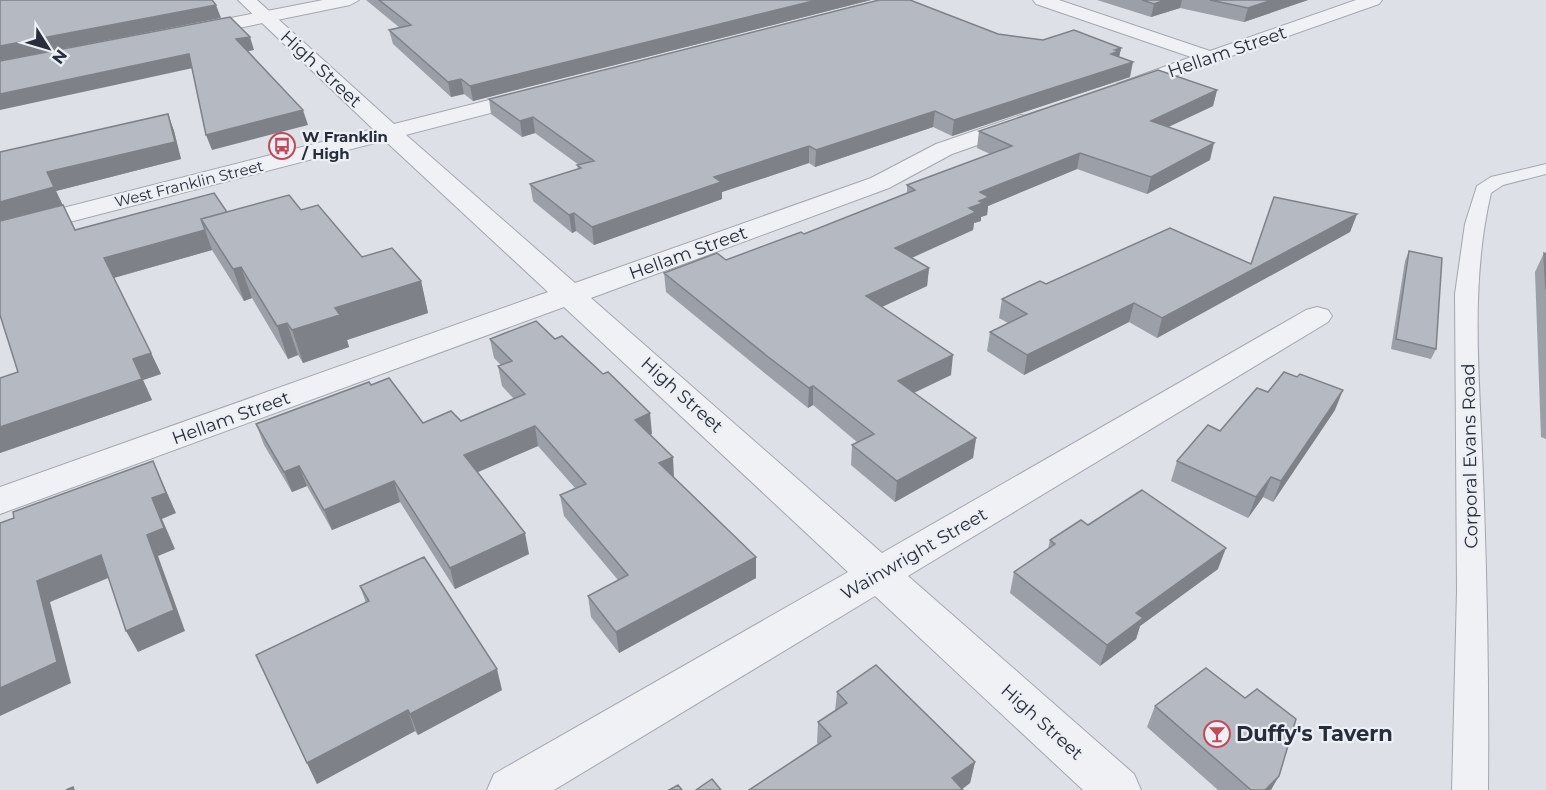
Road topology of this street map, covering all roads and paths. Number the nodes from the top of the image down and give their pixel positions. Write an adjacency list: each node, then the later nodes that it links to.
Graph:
1 (247, 0): 5 (street, High Street)
2 (350, 0): 5 (street)
3 (1042, 0): 7 (street)
4 (1373, 0): 7 (street, Hellam Street)
5 (265, 17): 6 (street); 11 (street, High Street)
6 (173, 35)
7 (1212, 58): 9 (street, Hellam Street)
8 (548, 91): 11 (street, West Franklin Street)
9 (1101, 96)
10 (1045, 115): 14 (street, Hellam Street)
11 (388, 132): 13 (street, West Franklin Street); 14 (street, High Street)
12 (1543, 172): 20 (lane, Corporal Evans Road)
13 (0, 232)
14 (570, 296): 16 (street, Hellam Street); 17 (street, High Street)
15 (1317, 316): 17 (street, Wainwright Street)
16 (0, 501)
17 (880, 574): 18 (street, Wainwright Street); 19 (street, High Street)
18 (511, 790)
19 (1117, 790)
20 (1470, 790)

